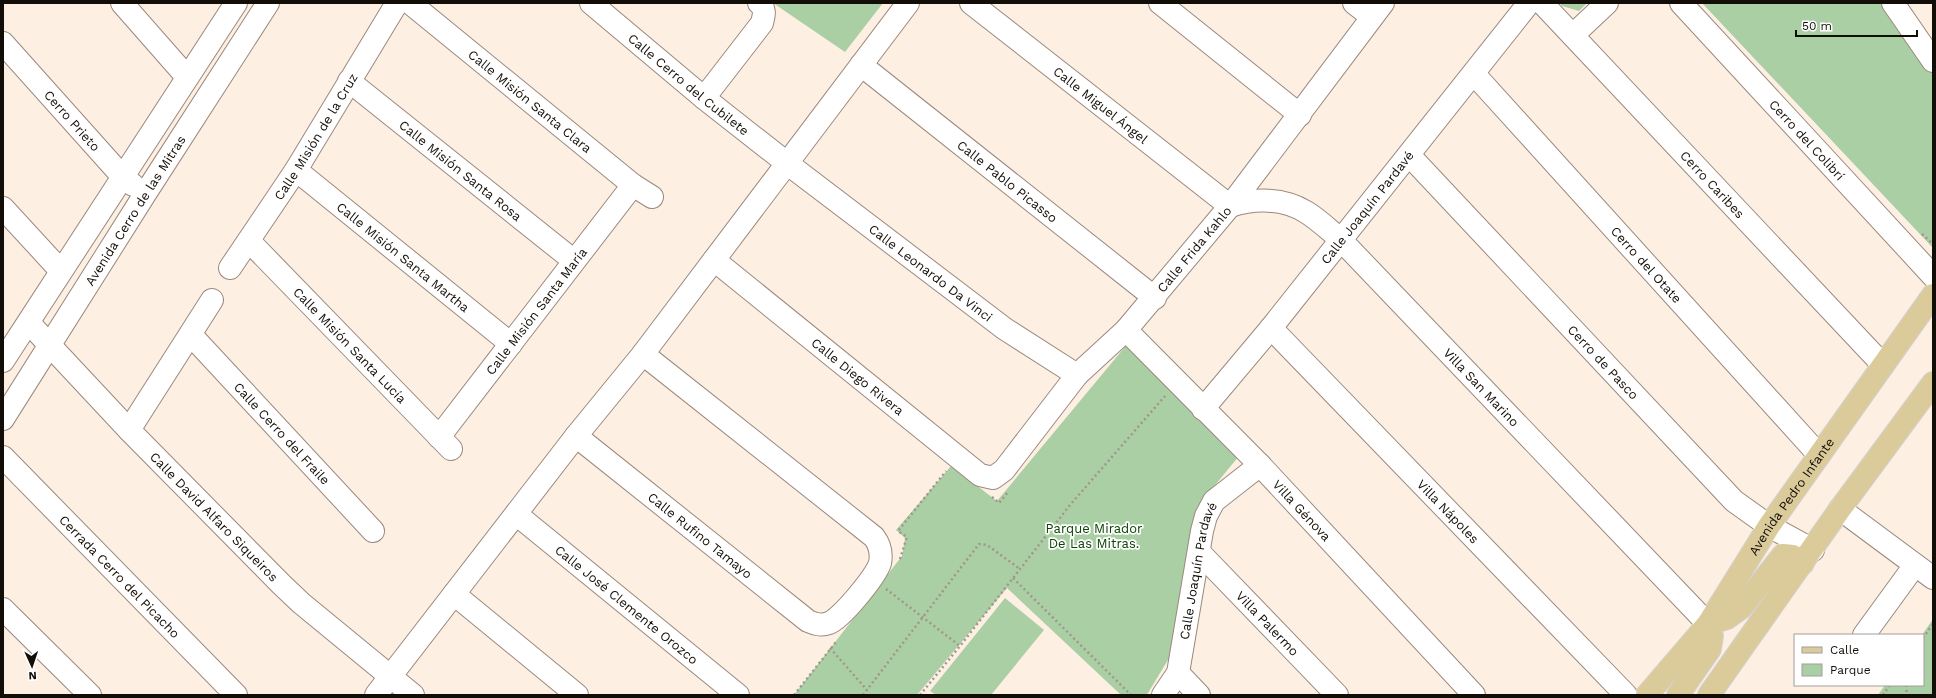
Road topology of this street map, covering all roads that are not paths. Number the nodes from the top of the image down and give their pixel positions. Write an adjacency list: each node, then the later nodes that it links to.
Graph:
1 (122, 3): 23 (street)
2 (236, 3): 23 (street)
3 (268, 3): 32 (street, Avenida Cerro de las Mitras)
4 (397, 3): 24 (street, Calle Misión de la Cruz)
5 (410, 3): 31 (street, Calle Misión Santa Clara)
6 (591, 3): 25 (street, Calle Cerro del Cubilete)
7 (908, 3): 21 (street)
8 (971, 3): 34 (street, Calle Miguel Ángel)
9 (1160, 3): 26 (street)
10 (1354, 3): 17 (street)
11 (1529, 3): 22 (street, Calle Joaquín Pardavé)
12 (1542, 3): 18 (street, Cerro Caribes)
13 (1607, 3): 18 (street)
14 (1681, 3): 42 (street, Cerro del Colibrí)
15 (1892, 3): 20 (street)
16 (762, 8): 25 (street)
17 (1377, 10): 26 (street, Calle Frida Kahlo)
18 (1573, 35): 54 (street, Cerro Caribes)
19 (3, 43): 30 (street, Cerro Prieto)
20 (1933, 61)
21 (861, 65): 28 (street); 44 (street, Calle Pablo Picasso)
22 (1474, 74): 27 (street, Calle Joaquín Pardavé); 62 (street, Cerro del Otate)
23 (187, 77): 30 (street)
24 (349, 81): 29 (street, Calle Misión de la Cruz); 38 (street, Calle Misión Santa Rosa)
25 (704, 98): 28 (street, Calle Cerro del Cubilete)
26 (1300, 115): 34 (street, Calle Frida Kahlo)
27 (1409, 155): 36 (street, Calle Joaquín Pardavé); 68 (street, Cerro de Pasco)
28 (788, 164): 39 (street); 55 (street, Calle Leonardo Da Vinci)
29 (296, 170): 37 (street, Calle Misión de la Cruz); 50 (street, Calle Misión Santa Martha)
30 (122, 176): 32 (street, Cerro Prieto); 41 (street)
31 (633, 185): 33 (street, Calle Misión Santa Clara); 38 (street, Calle Misión Santa María)
32 (145, 194): 51 (street, Avenida Cerro de las Mitras)
33 (652, 197)
34 (1230, 206): 36 (street, Villa San Marino); 44 (street, Calle Frida Kahlo)
35 (3, 208): 41 (street)
36 (1340, 239): 47 (street, Calle Joaquín Pardavé); 76 (street, Villa San Marino)
37 (249, 241): 40 (street, Calle Misión de la Cruz); 61 (street, Calle Misión Santa Lucía)
38 (573, 260): 50 (street, Calle Misión Santa María)
39 (714, 260): 52 (street); 65 (street, Calle Diego Rivera)
40 (230, 268)
41 (61, 271): 46 (street)
42 (1933, 276)
43 (1933, 295): 54 (main road, Avenida Pedro Infante)
44 (1155, 298): 48 (street, Calle Frida Kahlo)
45 (212, 300): 49 (street)
46 (29, 323): 51 (street, Calle David Alfaro Siqueiros); 53 (street)
47 (1270, 328): 57 (street, Calle Joaquín Pardavé); 90 (street, Villa Nápoles)
48 (1126, 330): 55 (street, Calle Frida Kahlo); 57 (street, Villa Génova)
49 (191, 335): 59 (street); 69 (street, Calle Cerro del Fraile)
50 (511, 344): 61 (street, Calle Misión Santa María)
51 (49, 345): 58 (street, Avenida Cerro de las Mitras); 59 (street, Calle David Alfaro Siqueiros)
52 (643, 354): 60 (street); 60 (street, Calle Rufino Tamayo)
53 (3, 361)
54 (1883, 365): 62 (main road, Avenida Pedro Infante)
55 (1078, 375): 65 (street, Calle Frida Kahlo)
56 (1933, 383): 66 (main road)
57 (1203, 409): 64 (street, Villa Génova)
58 (3, 419)
59 (129, 430): 79 (street, Calle David Alfaro Siqueiros)
60 (576, 436): 67 (street)
61 (445, 443)
62 (1819, 455): 68 (main road, Avenida Pedro Infante)
63 (3, 457): 81 (street, Cerrada Cerro del Picacho)
64 (1260, 465): 70 (street, Calle Joaquín Pardavé); 89 (street, Villa Génova)
65 (1007, 480)
66 (1840, 509): 71 (main road); 72 (street)
67 (516, 514): 74 (street); 85 (street, Calle José Clemente Orozco)
68 (1769, 526): 71 (street, Cerro de Pasco); 76 (main road, Avenida Pedro Infante)
69 (373, 531)
70 (1199, 552): 78 (street, Calle Joaquín Pardavé); 88 (street, Villa Palermo)
71 (1808, 557): 76 (main road); 93 (main road)
72 (1915, 565): 73 (street); 77 (street)
73 (1933, 578)
74 (454, 594): 79 (street); 84 (street)
75 (3, 609): 80 (street)
76 (1708, 624): 91 (main road, Avenida Pedro Infante); 92 (main road)
77 (1865, 634)
78 (1178, 673): 86 (street, Calle Joaquín Pardavé); 87 (street)
79 (390, 677): 82 (street); 83 (street, Calle David Alfaro Siqueiros)
80 (90, 695)
81 (236, 695)
82 (376, 695)
83 (413, 695)
84 (577, 695)
85 (738, 695)
86 (1163, 695)
87 (1199, 695)
88 (1337, 695)
89 (1474, 695)
90 (1626, 695)
91 (1647, 695)
92 (1678, 695)
93 (1709, 695)

